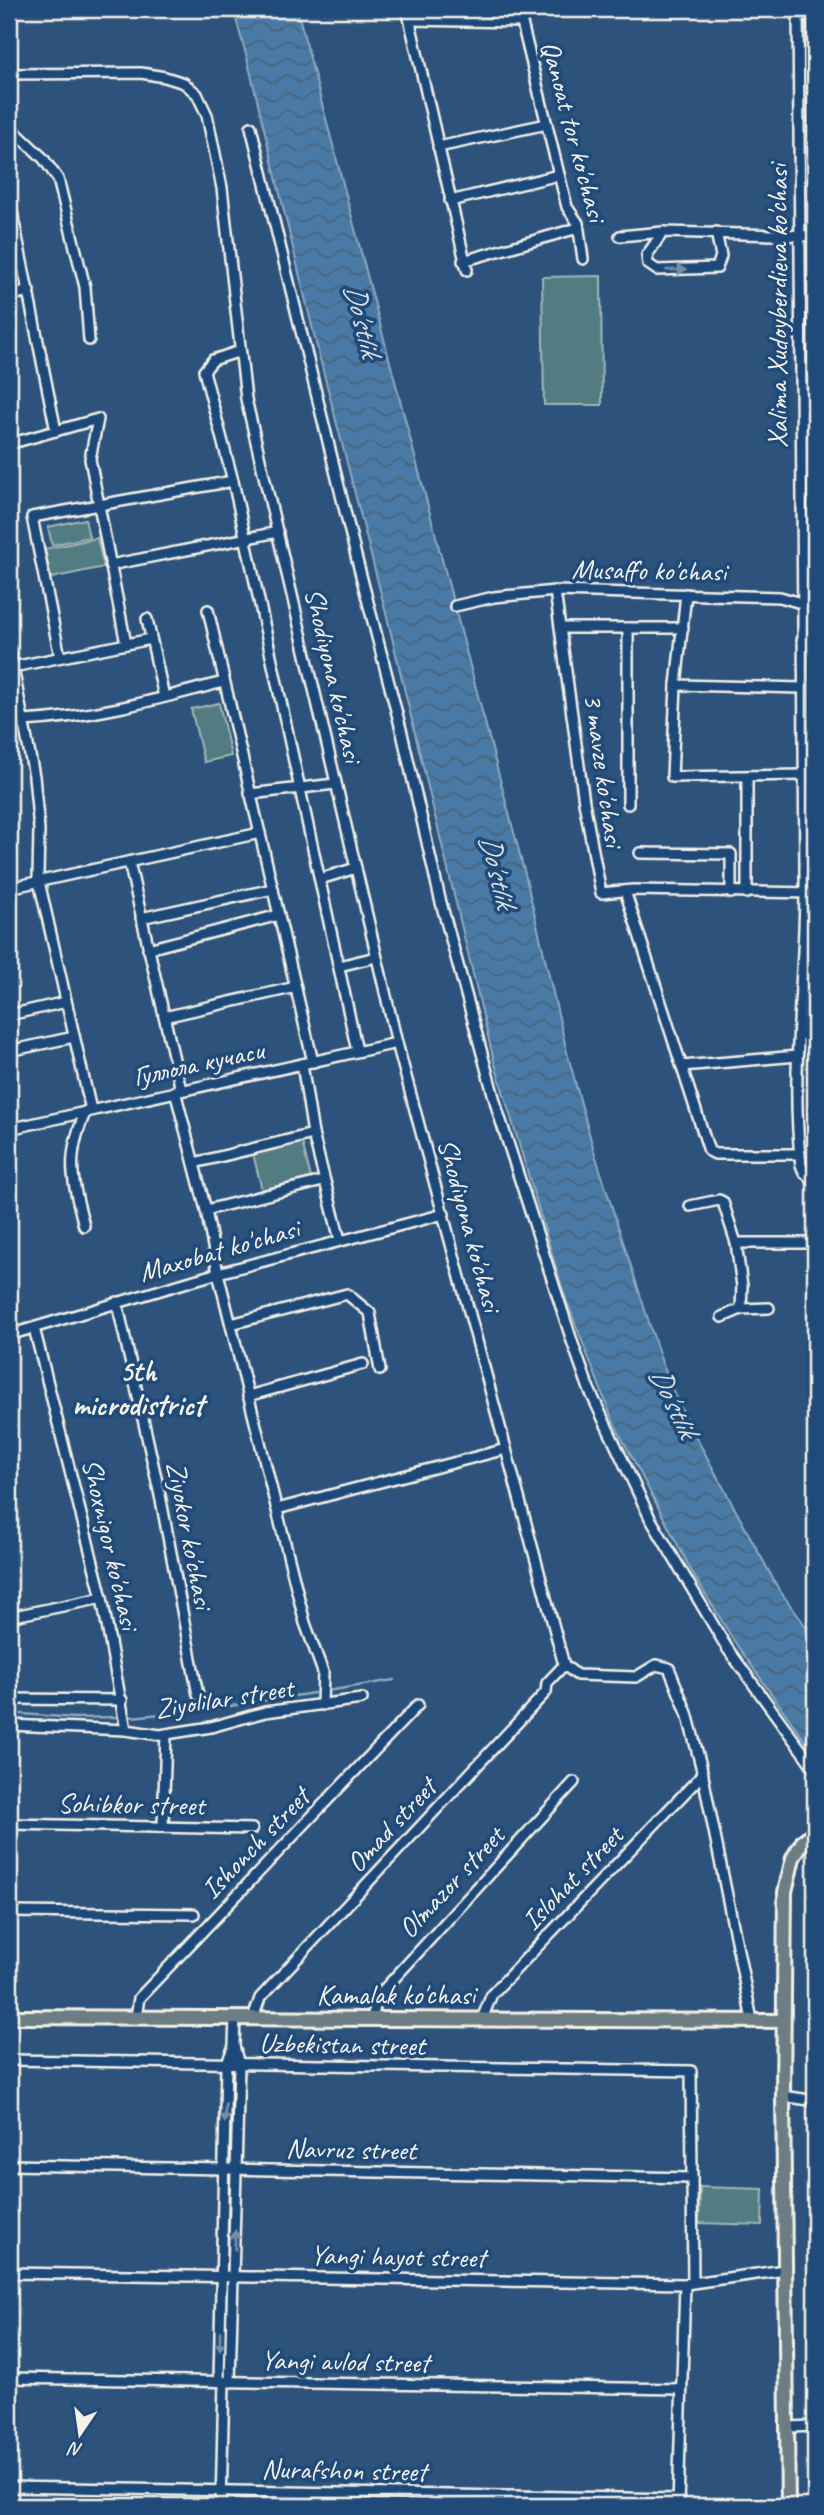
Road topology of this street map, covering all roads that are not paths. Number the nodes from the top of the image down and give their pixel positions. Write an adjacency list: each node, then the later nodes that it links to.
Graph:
1 (407, 9): 6 (street)
2 (555, 9): 5 (street)
3 (798, 9): 19 (street, Xalima Xudoyberdieva ko'chasi)
4 (812, 9): 20 (street, Xalima Xudoyberdieva ko'chasi)
5 (521, 19): 6 (street); 8 (street, Qanoat tor ko'chasi)
6 (410, 20): 11 (street)
7 (9, 74): 25 (street, Shodiyona ko'chasi)
8 (547, 124): 11 (street); 12 (street, Qanoat tor ko'chasi)
9 (9, 126): 24 (street)
10 (251, 127): 132 (street)
11 (438, 147): 14 (street)
12 (559, 176): 14 (street); 15 (street, Qanoat tor ko'chasi)
13 (9, 197): 22 (street)
14 (450, 201): 15 (street)
15 (578, 228): 21 (street, Qanoat tor ko'chasi)
16 (663, 232): 17 (street); 17 (street, one-way to 17); 18 (street)
17 (716, 232): 19 (street)
18 (620, 236)
19 (799, 236): 20 (street); 35 (street, Xalima Xudoyberdieva ko'chasi)
20 (815, 236)
21 (583, 259)
22 (29, 291): 23 (street); 26 (street)
23 (9, 296)
24 (89, 340)
25 (240, 351): 28 (street); 30 (street, Shodiyona ko'chasi)
26 (56, 431): 27 (street); 29 (street)
27 (9, 444)
28 (233, 481): 29 (street); 31 (street)
29 (99, 504): 32 (street); 48 (street)
30 (278, 532): 31 (street); 57 (street, Shodiyona ko'chasi)
31 (245, 539): 32 (street); 58 (street)
32 (110, 565): 46 (street)
33 (555, 591): 34 (street, Musaffo ko'chasi); 37 (street, Musaffo ko'chasi); 40 (street, 3 mavze ko'chasi)
34 (686, 594): 35 (street, Musaffo ko'chasi); 42 (street)
35 (801, 603): 36 (street, Musaffo ko'chasi); 44 (street, Xalima Xudoyberdieva ko'chasi)
36 (815, 604)
37 (455, 606)
38 (208, 610): 50 (street)
39 (147, 619): 43 (street)
40 (561, 628): 41 (street); 69 (street, 3 mavze ko'chasi)
41 (628, 628): 42 (street); 60 (street, 3 mavze ko'chasi)
42 (683, 628): 51 (street)
43 (151, 639): 46 (street); 53 (street)
44 (802, 640): 45 (street); 52 (street, Xalima Xudoyberdieva ko'chasi)
45 (815, 640)
46 (126, 644): 48 (street)
47 (9, 647): 49 (street)
48 (60, 657): 49 (street)
49 (13, 667): 54 (street)
50 (223, 682): 53 (street); 59 (street)
51 (676, 685): 52 (street); 56 (street)
52 (802, 688): 55 (street, Xalima Xudoyberdieva ko'chasi)
53 (164, 697): 54 (street)
54 (23, 721): 66 (street)
55 (804, 775): 56 (street); 72 (street, Xalima Xudoyberdieva ko'chasi)
56 (747, 777): 71 (street)
57 (335, 784): 58 (street); 64 (street, Shodiyona ko'chasi)
58 (300, 788): 59 (street); 65 (street)
59 (250, 794): 61 (street)
60 (628, 804)
61 (260, 833): 63 (street); 68 (street)
62 (640, 853): 70 (street)
63 (129, 862): 66 (street); 74 (street)
64 (356, 868): 65 (street); 76 (street, Shodiyona ko'chasi)
65 (320, 878): 77 (street)
66 (39, 882): 67 (street); 79 (street)
67 (9, 888)
68 (273, 889): 73 (street); 74 (street)
69 (625, 891): 70 (street, 3 mavze ko'chasi); 91 (street)
70 (731, 893): 71 (street, 3 mavze ko'chasi)
71 (747, 893): 72 (street, 3 mavze ko'chasi)
72 (810, 893): 82 (street, Xalima Xudoyberdieva ko'chasi)
73 (279, 915): 75 (street); 78 (street)
74 (141, 918): 75 (street)
75 (148, 948): 81 (street)
76 (376, 957): 77 (street); 85 (street, Shodiyona ko'chasi)
77 (339, 966): 87 (street)
78 (296, 987): 81 (street); 89 (street)
79 (66, 1002): 80 (street); 84 (street)
80 (9, 1015)
81 (164, 1017): 92 (street)
82 (800, 1034): 83 (street); 88 (street, Xalima Xudoyberdieva ko'chasi)
83 (815, 1034)
84 (74, 1037): 86 (street); 93 (street)
85 (397, 1043): 87 (street, Гуллола кучаси); 102 (street, Shodiyona ko'chasi)
86 (9, 1051)
87 (357, 1051): 89 (street, Гуллола кучаси)
88 (797, 1056): 91 (street); 96 (street, Xalima Xudoyberdieva ko'chasi)
89 (313, 1062): 90 (street, Гуллола кучаси)
90 (302, 1064): 92 (street, Гуллола кучаси); 95 (street)
91 (682, 1066): 96 (street)
92 (178, 1091): 93 (street, Гуллола кучаси); 97 (street)
93 (89, 1111): 94 (street, Гуллола кучаси); 103 (street)
94 (9, 1129)
95 (313, 1134): 97 (street); 98 (street)
96 (800, 1154): 99 (street)
97 (194, 1163): 101 (street)
98 (323, 1181): 101 (street); 104 (street)
99 (815, 1182)
100 (690, 1206): 105 (street)
101 (206, 1210): 107 (street)
102 (444, 1214): 104 (street, Maxobat ko'chasi); 118 (street, Shodiyona ko'chasi)
103 (84, 1226)
104 (340, 1240): 107 (street, Maxobat ko'chasi)
105 (736, 1243): 106 (street); 110 (street)
106 (815, 1243)
107 (218, 1273): 108 (street, Maxobat ko'chasi); 112 (street)
108 (117, 1302): 113 (street, Maxobat ko'chasi); 123 (street, Ziyokor ko'chasi)
109 (769, 1308): 110 (street)
110 (741, 1309): 111 (street)
111 (722, 1317)
112 (231, 1324): 116 (street); 117 (street)
113 (34, 1328): 114 (street, Maxobat ko'chasi); 120 (street, Shoxnigor ko'chasi)
114 (9, 1335)
115 (363, 1364): 117 (street)
116 (380, 1370)
117 (248, 1396): 119 (street)
118 (506, 1448): 119 (street); 122 (street, Shodiyona ko'chasi)
119 (277, 1509): 127 (street)
120 (102, 1598): 121 (street); 126 (street, Shoxnigor ko'chasi)
121 (9, 1617)
122 (564, 1665): 133 (street); 144 (street, Omad street)
123 (198, 1695)
124 (9, 1699): 126 (street)
125 (362, 1699): 127 (street, Ziyolilar street)
126 (122, 1700): 130 (street, Shoxnigor ko'chasi)
127 (322, 1705): 131 (street, Ziyolilar street)
128 (418, 1705): 142 (street, Ishonch street)
129 (9, 1725): 130 (street, Ziyolilar street)
130 (126, 1730): 131 (street, Ziyolilar street)
131 (166, 1734): 136 (street)
132 (815, 1769)
133 (703, 1774): 146 (street, Islohat street); 147 (street)
134 (574, 1782): 145 (street, Olmazor street)
135 (9, 1824): 136 (street, Sohibkor street)
136 (163, 1827): 137 (street, Sohibkor street)
137 (252, 1829)
138 (815, 1831): 148 (main road)
139 (9, 1912): 140 (street)
140 (194, 1914)
141 (9, 2017): 142 (main road, Kamalak ko'chasi)
142 (136, 2017): 143 (main road, Kamalak ko'chasi)
143 (235, 2018): 144 (main road, Kamalak ko'chasi); 149 (street)
144 (253, 2018): 145 (main road, Kamalak ko'chasi)
145 (372, 2018): 146 (main road, Kamalak ko'chasi)
146 (482, 2019): 147 (main road, Kamalak ko'chasi)
147 (752, 2020): 148 (main road, Kamalak ko'chasi)
148 (783, 2021): 153 (main road)
149 (234, 2046): 151 (street); 152 (street)
150 (9, 2060): 151 (street, Uzbekistan street)
151 (226, 2065): 152 (street, Uzbekistan street); 156 (street, one-way to 156)
152 (240, 2065): 157 (street); 158 (street, Uzbekistan street)
153 (783, 2096): 154 (street); 159 (main road)
154 (815, 2103)
155 (9, 2165): 156 (street, Navruz street)
156 (223, 2169): 157 (street, Navruz street); 161 (street)
157 (236, 2169): 158 (street, Navruz street); 162 (street, one-way to 157)
158 (692, 2178): 163 (street)
159 (785, 2270): 163 (street, Yangi hayot street); 168 (main road)
160 (9, 2273): 161 (street, Yangi hayot street)
161 (220, 2275): 162 (street, Yangi hayot street); 165 (street, one-way to 165)
162 (234, 2276): 163 (street, Yangi hayot street); 165 (street)
163 (689, 2283): 166 (street)
164 (9, 2378): 165 (street, Yangi avlod street)
165 (224, 2382): 166 (street, Yangi avlod street); 170 (street)
166 (681, 2389): 171 (street)
167 (815, 2426): 168 (street)
168 (788, 2427): 173 (main road)
169 (9, 2487): 170 (street, Nurafshon street)
170 (222, 2490): 171 (street, Nurafshon street); 172 (street)
171 (678, 2502)
172 (221, 2506)
173 (788, 2506)

